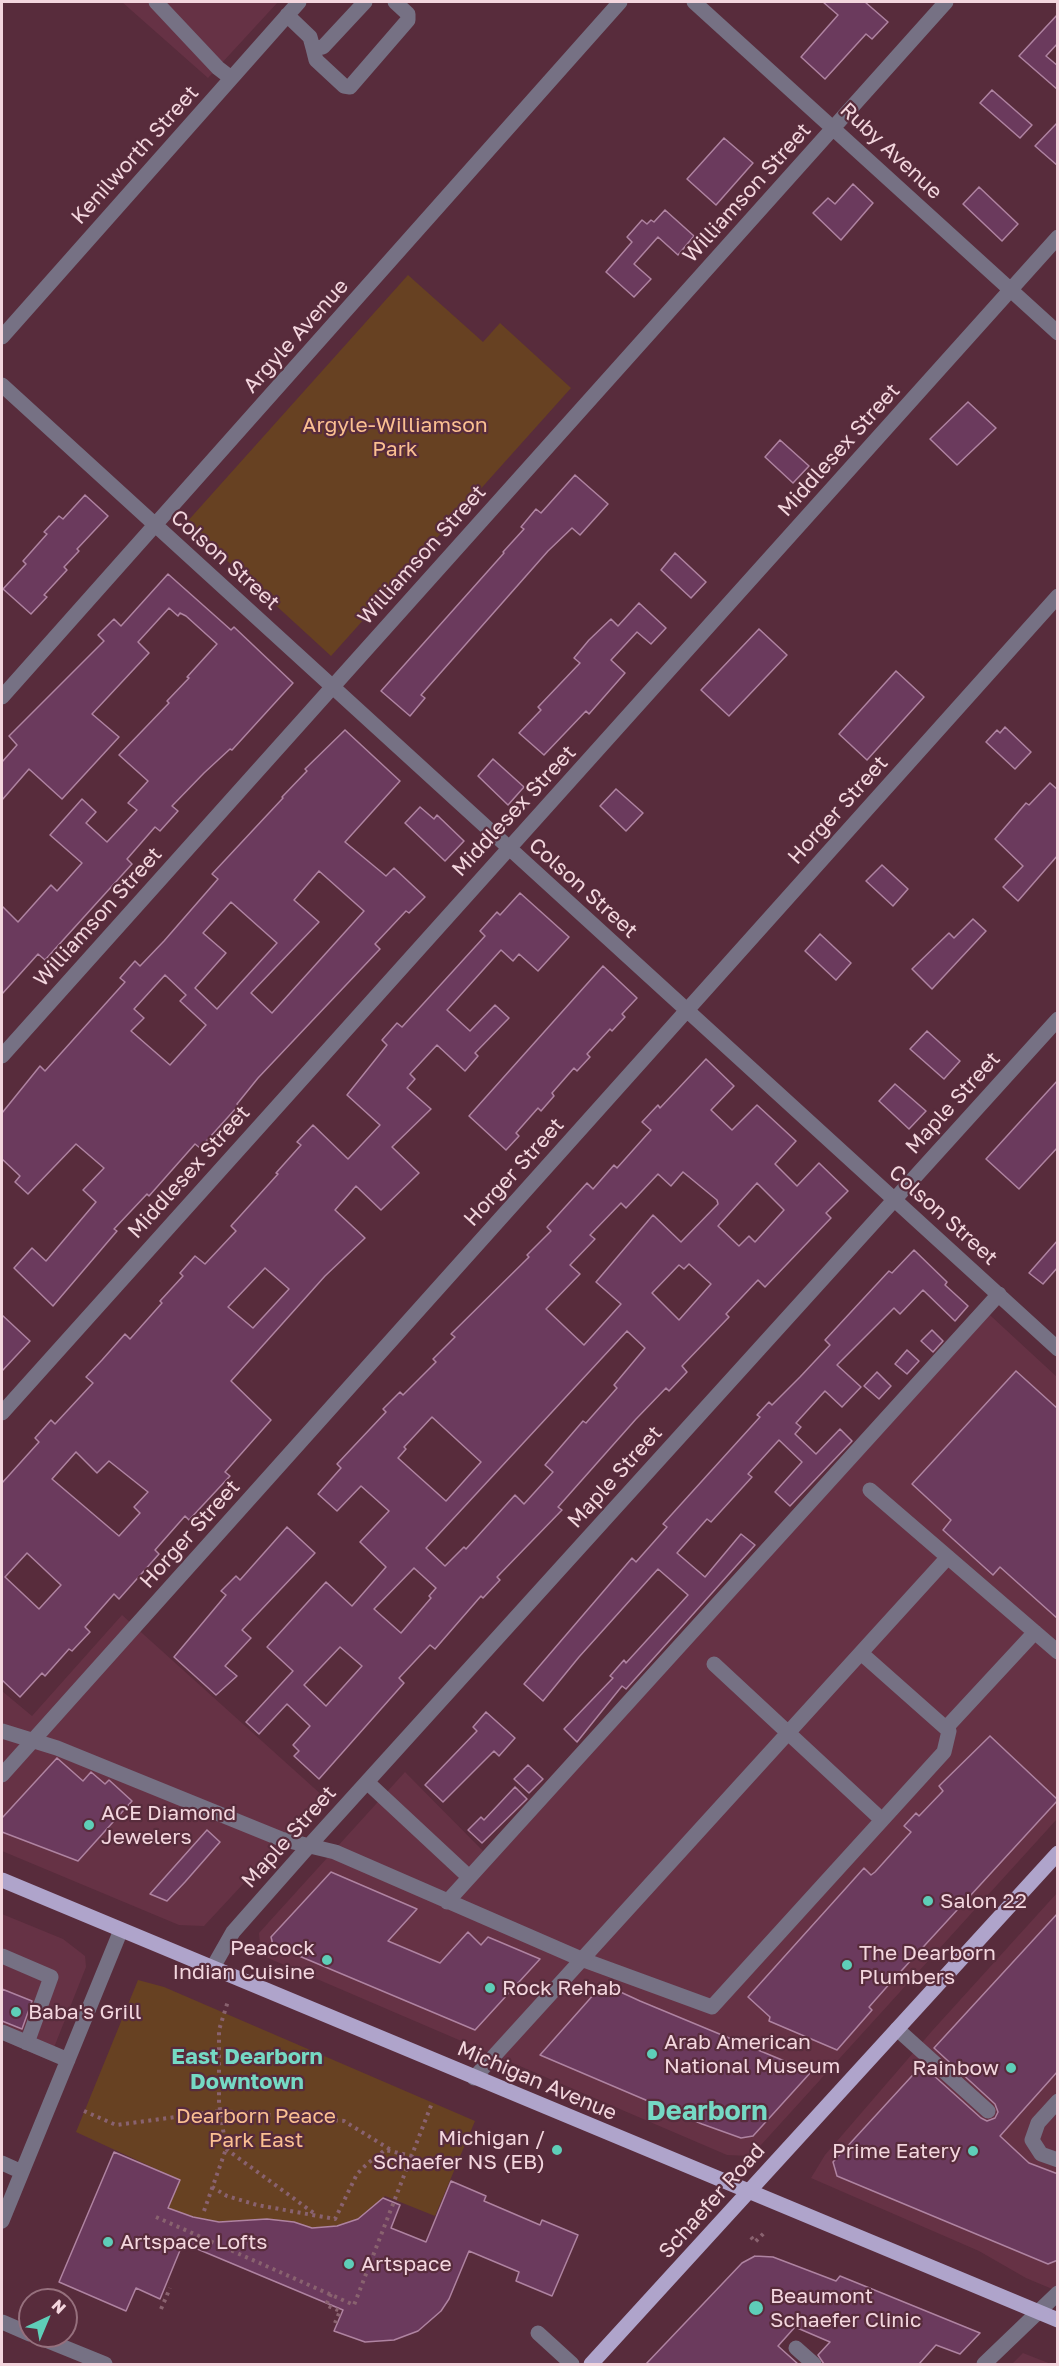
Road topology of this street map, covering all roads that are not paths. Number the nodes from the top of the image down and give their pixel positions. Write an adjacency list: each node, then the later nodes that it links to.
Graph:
1 (156, 2): 10 (street)
2 (299, 2): 8 (street, Kenilworth Street)
3 (365, 2): 9 (street)
4 (395, 2): 9 (street)
5 (620, 2): 17 (street, Argyle Avenue)
6 (694, 2): 11 (street, Ruby Avenue)
7 (946, 2): 11 (street, Williamson Street)
8 (287, 15): 9 (street); 10 (street, Kenilworth Street)
9 (314, 48)
10 (231, 78): 15 (street, Kenilworth Street)
11 (834, 127): 13 (street, Ruby Avenue); 19 (street, Williamson Street)
12 (1058, 237): 13 (street, Middlesex Street)
13 (1011, 289): 14 (street, Ruby Avenue); 21 (street, Middlesex Street)
14 (1058, 333)
15 (2, 337)
16 (2, 385): 17 (street, Colson Street)
17 (156, 525): 19 (street, Colson Street); 20 (street, Argyle Avenue)
18 (1058, 596): 22 (street, Horger Street)
19 (333, 687): 21 (street, Colson Street); 24 (street, Williamson Street)
20 (2, 696)
21 (507, 847): 22 (street, Colson Street); 28 (street, Middlesex Street)
22 (687, 1010): 25 (street, Colson Street); 38 (street, Horger Street)
23 (1058, 1020): 25 (street, Maple Street)
24 (2, 1056)
25 (895, 1198): 26 (street, Colson Street); 40 (street, Maple Street)
26 (999, 1294): 27 (street, Colson Street); 44 (street)
27 (1058, 1349)
28 (2, 1413)
29 (870, 1490): 30 (street)
30 (948, 1557): 31 (street); 33 (street)
31 (1035, 1632): 32 (street); 35 (street)
32 (1058, 1652)
33 (861, 1653): 35 (street); 37 (street)
34 (714, 1664): 37 (street)
35 (946, 1728): 41 (street)
36 (2, 1731): 38 (street)
37 (788, 1733): 41 (street); 49 (street)
38 (32, 1742): 39 (street, Horger Street); 42 (street)
39 (2, 1775)
40 (367, 1782): 42 (street, Maple Street); 44 (street)
41 (882, 1820): 49 (street)
42 (308, 1846): 46 (street); 50 (street, Maple Street)
43 (1058, 1853): 51 (main road, Schaefer Road)
44 (469, 1877): 46 (street)
45 (2, 1880): 47 (main road, Michigan Avenue)
46 (447, 1902): 49 (street)
47 (121, 1930): 50 (main road, Michigan Avenue); 54 (street)
48 (2, 1956): 53 (street)
49 (581, 1959): 55 (street)
50 (212, 1969): 55 (main road, Michigan Avenue)
51 (897, 2029): 57 (street); 61 (main road, Schaefer Road)
52 (2, 2032): 53 (street)
53 (27, 2043): 54 (street)
54 (68, 2060): 60 (street)
55 (474, 2078): 61 (main road, Michigan Avenue)
56 (1058, 2101): 58 (street)
57 (988, 2111)
58 (1058, 2160)
59 (2, 2163): 60 (street)
60 (22, 2172): 62 (street)
61 (749, 2193): 64 (main road, Michigan Avenue); 73 (main road, Schaefer Road)
62 (2, 2221)
63 (1058, 2293): 64 (street)
64 (1038, 2312): 65 (main road, Michigan Avenue); 75 (street)
65 (1058, 2320)
66 (2, 2322): 67 (street)
67 (18, 2329)
68 (538, 2333): 72 (street)
69 (66, 2348): 71 (street)
70 (796, 2348): 74 (street)
71 (105, 2364)
72 (572, 2364)
73 (591, 2364)
74 (814, 2364)
75 (984, 2364)

